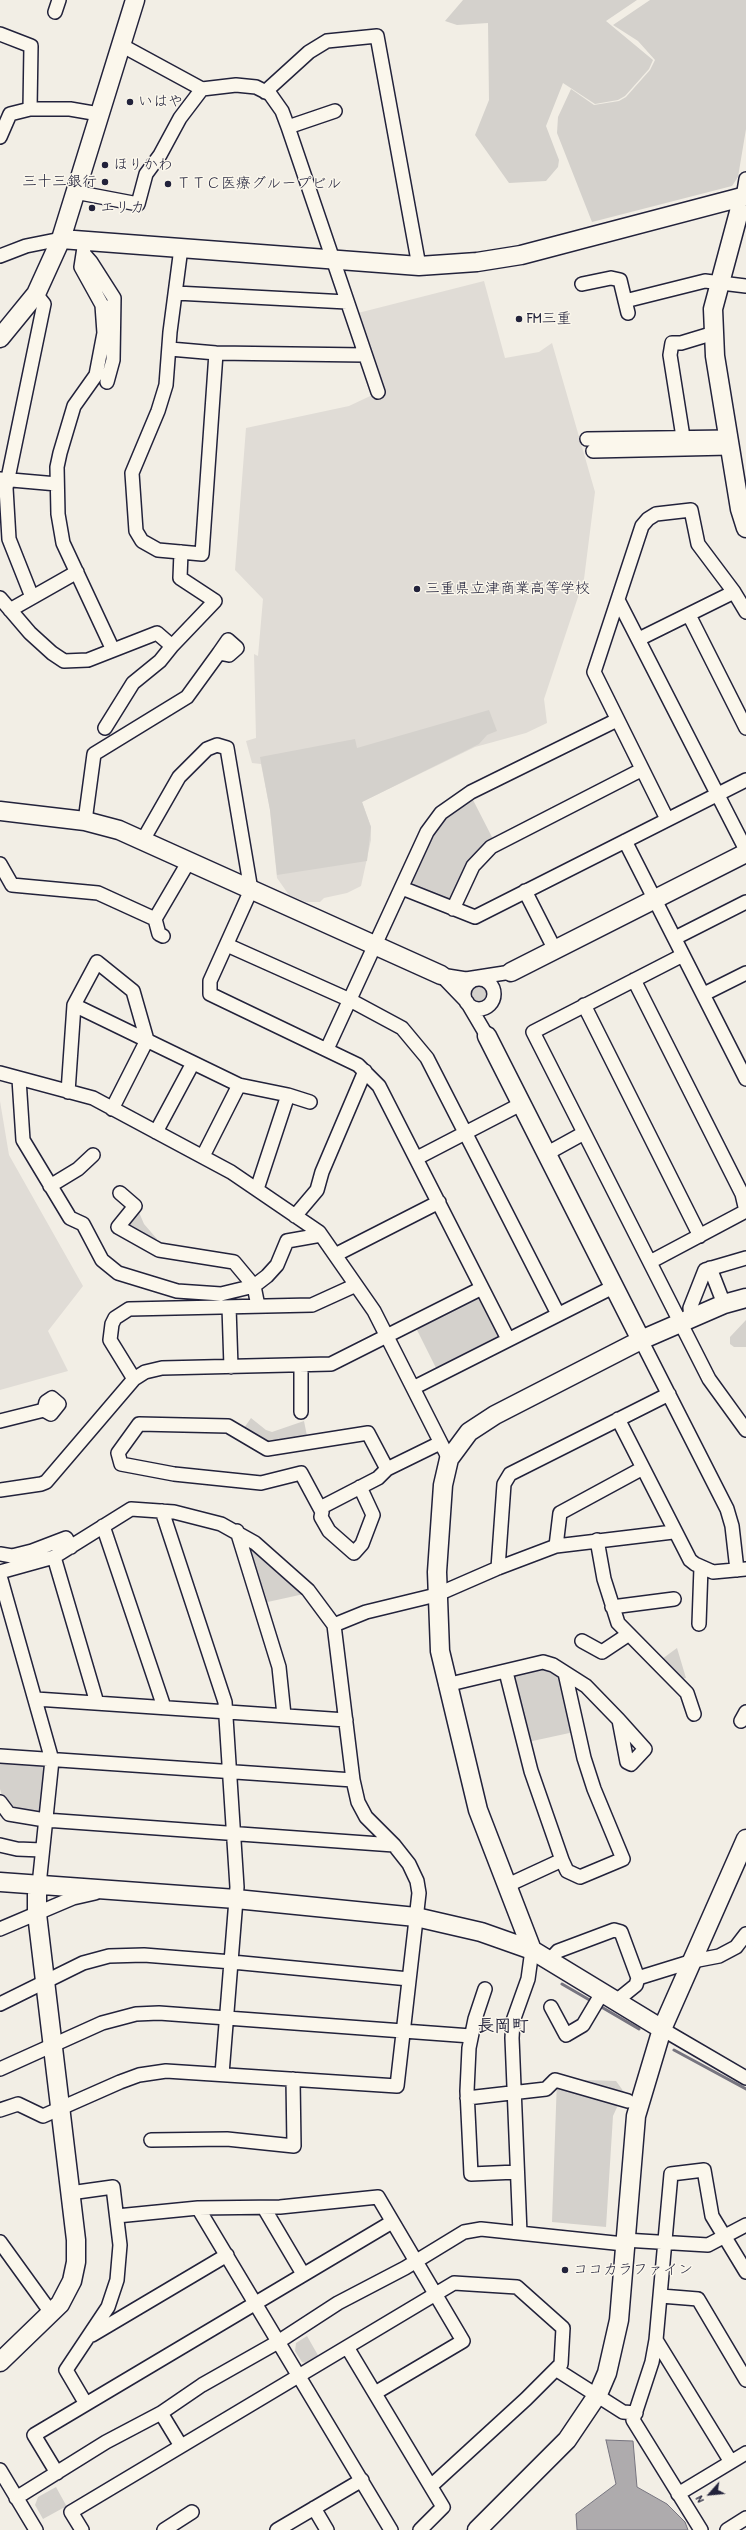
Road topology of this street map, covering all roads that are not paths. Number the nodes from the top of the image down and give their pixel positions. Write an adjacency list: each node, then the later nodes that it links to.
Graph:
1 (135, 0): 3 (street)
2 (0, 34): 6 (street)
3 (121, 45): 4 (street); 8 (street)
4 (202, 89): 5 (street); 12 (street)
5 (265, 92): 9 (street); 19 (street)
6 (30, 109): 8 (street); 10 (street)
7 (335, 111): 9 (street)
8 (99, 114): 12 (street)
9 (288, 127): 18 (street)
10 (0, 137)
11 (746, 179): 13 (street)
12 (75, 192): 14 (street)
13 (744, 197): 19 (street); 20 (street)
14 (61, 240): 15 (street); 17 (street); 24 (street)
15 (84, 248): 16 (street); 31 (street); 38 (street)
16 (181, 248): 18 (street); 23 (street)
17 (0, 256)
18 (333, 260): 19 (street); 25 (street)
19 (419, 266)
20 (720, 281): 21 (street); 22 (street); 26 (street)
21 (582, 284)
22 (746, 286)
23 (176, 293): 25 (street); 28 (street)
24 (36, 294): 27 (street); 37 (street)
25 (347, 302): 30 (street)
26 (714, 333): 33 (street); 35 (street)
27 (0, 338)
28 (170, 349): 29 (street); 41 (street)
29 (216, 353): 30 (street); 41 (street)
30 (365, 355): 32 (street)
31 (107, 382)
32 (378, 392)
33 (682, 438): 34 (street); 35 (street)
34 (587, 439)
35 (729, 442): 36 (street); 39 (street)
36 (593, 451)
37 (3, 480): 38 (street); 44 (street)
38 (57, 484): 42 (street)
39 (743, 508): 40 (street)
40 (746, 528)
41 (181, 552): 51 (street)
42 (77, 572): 44 (street); 52 (street)
43 (734, 592): 46 (street); 48 (street); 49 (street)
44 (32, 597): 47 (street)
45 (0, 598): 47 (street)
46 (618, 600): 50 (street); 54 (street)
47 (10, 610): 52 (street)
48 (746, 612)
49 (690, 615): 50 (street); 56 (street)
50 (639, 639): 59 (street)
51 (172, 646): 52 (street); 55 (street)
52 (113, 650)
53 (219, 653): 62 (street)
54 (616, 720): 57 (street); 68 (street)
55 (105, 728)
56 (746, 728)
57 (641, 770): 61 (street); 73 (street)
58 (746, 780): 59 (street)
59 (717, 794): 61 (street); 65 (street)
60 (0, 811): 62 (street)
61 (667, 819): 64 (street)
62 (85, 821): 63 (street)
63 (143, 840): 66 (street); 69 (street)
64 (625, 841): 70 (street); 71 (street)
65 (746, 852): 71 (street)
66 (189, 861): 69 (street); 74 (street)
67 (0, 864): 74 (street)
68 (402, 888): 73 (street); 78 (street)
69 (251, 890): 77 (street); 78 (street)
70 (525, 891): 73 (street); 79 (street)
71 (654, 898): 76 (street); 79 (street)
72 (746, 902): 76 (street)
73 (454, 909)
74 (155, 919): 75 (street)
75 (163, 936)
76 (675, 938): 80 (street)
77 (227, 944): 87 (street); 94 (street)
78 (374, 946): 83 (street); 87 (street)
79 (555, 950): 81 (street)
80 (683, 955): 85 (street); 86 (street)
81 (511, 972): 84 (street); 88 (street)
82 (746, 973): 86 (street)
83 (441, 976): 84 (street); 89 (street)
84 (477, 978): 88 (street); 89 (street)
85 (634, 980): 91 (street); 114 (street)
86 (704, 994): 99 (street)
87 (350, 1000): 94 (street); 107 (street)
88 (492, 1001): 89 (street); 92 (street)
89 (467, 1002): 92 (street)
90 (74, 1005): 93 (street); 93 (street); 101 (street)
91 (584, 1005): 108 (street); 121 (street)
92 (487, 1036): 104 (street)
93 (147, 1040): 95 (street); 105 (street)
94 (327, 1049): 96 (street)
95 (192, 1063): 100 (street); 106 (street)
96 (365, 1072): 112 (street); 119 (street)
97 (0, 1073): 98 (street)
98 (19, 1079): 101 (street); 113 (street)
99 (746, 1079)
100 (239, 1085): 102 (street); 111 (street)
101 (68, 1092): 105 (street)
102 (288, 1095): 103 (street); 115 (street)
103 (310, 1102)
104 (521, 1104): 107 (street); 110 (street)
105 (112, 1109): 106 (street)
106 (156, 1132): 111 (street)
107 (466, 1132): 112 (street); 134 (street)
108 (584, 1134): 110 (street); 124 (street)
109 (93, 1154): 113 (street)
110 (546, 1154): 128 (street)
111 (203, 1156): 115 (street)
112 (417, 1158): 117 (street)
113 (50, 1186): 127 (street)
114 (744, 1188): 118 (street)
115 (257, 1189): 119 (street)
116 (120, 1193): 127 (street)
117 (439, 1202): 122 (street); 129 (street)
118 (746, 1211): 121 (street)
119 (295, 1216): 120 (street)
120 (321, 1235): 122 (street); 127 (street)
121 (700, 1236): 124 (street)
122 (335, 1255): 126 (street)
123 (746, 1258): 125 (street)
124 (650, 1262): 135 (street)
125 (710, 1268): 131 (street); 135 (street)
126 (356, 1284): 132 (street); 136 (street)
127 (254, 1286): 132 (street)
128 (613, 1287): 134 (street); 138 (street)
129 (482, 1288): 136 (street); 137 (street)
130 (746, 1298): 131 (street)
131 (724, 1304): 135 (street)
132 (258, 1306): 133 (street)
133 (229, 1307): 140 (street); 141 (street)
134 (558, 1314): 137 (street)
135 (686, 1321): 138 (street); 148 (street)
136 (387, 1337): 139 (street); 142 (street)
137 (508, 1339): 142 (street)
138 (641, 1340): 143 (street); 150 (street)
139 (301, 1366): 140 (street); 145 (street)
140 (231, 1367): 141 (street)
141 (134, 1379): 154 (street)
142 (413, 1388): 149 (street)
143 (669, 1394): 146 (street); 167 (street)
144 (44, 1410): 147 (street)
145 (301, 1412)
146 (618, 1419): 151 (street); 166 (street)
147 (0, 1421)
148 (746, 1430)
149 (440, 1442): 150 (street); 152 (street)
150 (449, 1460): 170 (street)
151 (643, 1468): 159 (street); 161 (street)
152 (386, 1469): 153 (street); 155 (street)
153 (360, 1488): 155 (street); 155 (street)
154 (0, 1490)
155 (320, 1508)
156 (162, 1511): 157 (street); 158 (street); 183 (street)
157 (103, 1526): 162 (street); 182 (street)
158 (237, 1531): 174 (street); 185 (street)
159 (673, 1532): 160 (street); 165 (street)
160 (597, 1540): 161 (street); 172 (street)
161 (556, 1546): 166 (street)
162 (71, 1547): 163 (street); 164 (street)
163 (0, 1554)
164 (54, 1557): 168 (street); 181 (street)
165 (701, 1567): 167 (street); 173 (street)
166 (498, 1568): 170 (street)
167 (742, 1569)
168 (0, 1572)
169 (0, 1576): 180 (street)
170 (436, 1595): 174 (street); 179 (street)
171 (674, 1599): 172 (street)
172 (612, 1607): 175 (street)
173 (699, 1624)
174 (334, 1625): 186 (street)
175 (629, 1634): 176 (street); 184 (street)
176 (582, 1641)
177 (506, 1672): 178 (street); 179 (street); 199 (street)
178 (565, 1673): 187 (street); 199 (street)
179 (446, 1685): 202 (street)
180 (36, 1699): 181 (street); 189 (street)
181 (97, 1703): 182 (street)
182 (164, 1707): 183 (street)
183 (225, 1710): 185 (street); 190 (street)
184 (694, 1714)
185 (284, 1715): 186 (street)
186 (346, 1720): 191 (street)
187 (619, 1720)
188 (0, 1756): 189 (street)
189 (52, 1760): 190 (street); 193 (street)
190 (229, 1772): 191 (street); 194 (street)
191 (353, 1780): 197 (street)
192 (0, 1802): 193 (street)
193 (45, 1820): 194 (street); 198 (street)
194 (233, 1834): 197 (street); 204 (street)
195 (746, 1839): 210 (street)
196 (0, 1845): 198 (street)
197 (394, 1846): 206 (street)
198 (42, 1850): 201 (street)
199 (562, 1860): 202 (street)
200 (0, 1882): 201 (street)
201 (38, 1885): 203 (street); 205 (street)
202 (508, 1885): 209 (street)
203 (109, 1890): 204 (street); 205 (street)
204 (236, 1899): 206 (street); 211 (street)
205 (37, 1914): 207 (street); 215 (street)
206 (416, 1916): 209 (street); 214 (street)
207 (0, 1929)
208 (746, 1934): 210 (street)
209 (532, 1950): 212 (street); 229 (street)
210 (693, 1961): 213 (street); 221 (street)
211 (232, 1962): 214 (street); 215 (street); 220 (street)
212 (548, 1962): 213 (street); 217 (street)
213 (638, 1978): 217 (street)
214 (408, 1980): 222 (street)
215 (45, 1981): 218 (street); 224 (street)
216 (485, 1989): 223 (street)
217 (605, 1998): 219 (street); 221 (street)
218 (0, 2004)
219 (551, 2007)
220 (227, 2018): 222 (street); 224 (street); 226 (street)
221 (662, 2030): 227 (street); 246 (street)
222 (402, 2032): 223 (street); 228 (street)
223 (471, 2036): 230 (street)
224 (52, 2044): 225 (street); 232 (street)
225 (0, 2069)
226 (222, 2074): 228 (street); 232 (street)
227 (746, 2078)
228 (293, 2079): 234 (street)
229 (514, 2094): 230 (street); 231 (street); 235 (street)
230 (467, 2098): 235 (street)
231 (628, 2102)
232 (60, 2109): 233 (street); 236 (street)
233 (0, 2110)
234 (151, 2140)
235 (517, 2172): 242 (street)
236 (70, 2193): 239 (street); 254 (street)
237 (198, 2208): 238 (street); 239 (street); 247 (street)
238 (264, 2208): 240 (street); 250 (street)
239 (117, 2216): 255 (street)
240 (392, 2222): 248 (street); 250 (street)
241 (746, 2225): 243 (street)
242 (520, 2232): 246 (street); 248 (street)
243 (725, 2238): 244 (street); 244 (street); 249 (street)
244 (665, 2241): 246 (street); 252 (street)
245 (0, 2242): 254 (street)
246 (624, 2242): 264 (street)
247 (227, 2255): 253 (street); 255 (street)
248 (416, 2261): 251 (street); 257 (street)
249 (746, 2272)
250 (304, 2274): 253 (street)
251 (435, 2294): 258 (street); 260 (street); 263 (street)
252 (661, 2296): 256 (street); 262 (street)
253 (256, 2303): 257 (street); 265 (street)
254 (52, 2314): 259 (street)
255 (90, 2336): 265 (street)
256 (656, 2340): 267 (street); 270 (street)
257 (278, 2342): 261 (street); 266 (street)
258 (347, 2347): 261 (street); 263 (street)
259 (0, 2362)
260 (557, 2370): 264 (street); 274 (street)
261 (298, 2375): 268 (street); 273 (street)
262 (746, 2380)
263 (374, 2392): 274 (street)
264 (598, 2394): 267 (street); 287 (street)
265 (86, 2404): 272 (street)
266 (161, 2413): 268 (street); 272 (street)
267 (636, 2413): 275 (street)
268 (181, 2446): 281 (street)
269 (746, 2453): 270 (street)
270 (730, 2462): 275 (street)
271 (0, 2470): 276 (street)
272 (57, 2473): 276 (street)
273 (362, 2480): 277 (street); 285 (street)
274 (431, 2486): 286 (street)
275 (678, 2494): 288 (street)
276 (16, 2498): 280 (street)
277 (314, 2508): 283 (street); 284 (street)
278 (192, 2512): 282 (street)
279 (746, 2518): 289 (street)
280 (36, 2530)
281 (82, 2530)
282 (164, 2530)
283 (277, 2530)
284 (327, 2530)
285 (391, 2530)
286 (420, 2530)
287 (477, 2530)
288 (701, 2530)
289 (727, 2530)

